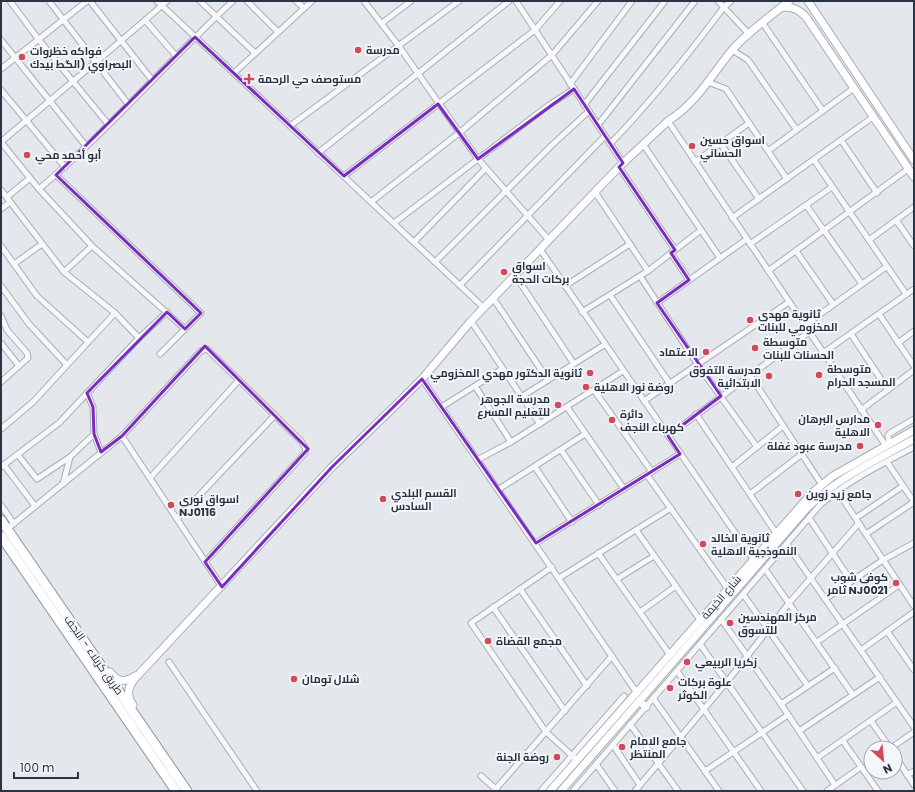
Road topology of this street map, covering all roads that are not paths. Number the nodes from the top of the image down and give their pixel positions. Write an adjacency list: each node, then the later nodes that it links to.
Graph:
1 (10, 1): 42 (street)
2 (49, 1): 33 (street)
3 (87, 1): 33 (street)
4 (90, 1): 43 (street)
5 (156, 1): 26 (street)
6 (167, 1): 26 (street)
7 (200, 1): 31 (street)
8 (233, 1): 31 (street)
9 (246, 1): 38 (street)
10 (296, 1): 29 (street)
11 (312, 1): 29 (street)
12 (364, 1): 35 (street)
13 (411, 1): 35 (street)
14 (459, 1): 44 (street)
15 (509, 1): 53 (street)
16 (560, 1): 37 (street)
17 (598, 1): 47 (street)
18 (632, 1): 57 (street)
19 (665, 1): 64 (street)
20 (695, 1): 72 (street)
21 (718, 1): 27 (street)
22 (731, 1): 27 (street)
23 (789, 1): 28 (street)
24 (808, 1): 30 (street)
25 (518, 2): 37 (street)
26 (162, 6): 34 (street); 40 (street)
27 (724, 7): 39 (street); 78 (street)
28 (782, 7): 32 (street); 36 (street)
29 (304, 8): 38 (street)
30 (813, 11): 32 (street); 86 (street)
31 (216, 16): 40 (street); 46 (street)
32 (806, 17): 58 (street)
33 (64, 20): 42 (street); 50 (street)
34 (145, 20): 43 (street); 48 (street)
35 (382, 22): 44 (street)
36 (762, 22): 39 (street); 66 (street)
37 (535, 30): 47 (street); 63 (street)
38 (278, 32): 46 (street)
39 (748, 33): 45 (street)
40 (195, 37): 48 (street); 52 (street)
41 (1, 40): 49 (street)
42 (39, 40): 49 (street); 55 (street)
43 (121, 40): 50 (street); 54 (street)
44 (398, 45): 53 (street); 73 (street)
45 (732, 50): 56 (street); 74 (street)
46 (255, 53): 52 (street)
47 (552, 55): 57 (street); 75 (street)
48 (176, 56): 54 (street)
49 (15, 58): 51 (street); 61 (street)
50 (96, 62): 55 (street); 62 (street)
51 (1, 69)
52 (234, 73): 73 (street)
53 (418, 73): 63 (street); 83 (street)
54 (152, 80): 62 (street)
55 (73, 81): 61 (street); 71 (street)
56 (708, 82): 69 (street); 70 (street)
57 (570, 84): 59 (street)
58 (854, 88): 66 (street); 67 (street)
59 (574, 89): 64 (street); 84 (street)
60 (1, 90): 68 (street)
61 (50, 101): 68 (street); 81 (street)
62 (128, 104): 71 (street)
63 (438, 104): 75 (street); 93 (street)
64 (584, 105): 65 (street)
65 (589, 111): 72 (street); 100 (street)
66 (823, 111): 74 (street)
67 (874, 117): 77 (street); 91 (street)
68 (26, 121): 89 (street); 95 (street)
69 (668, 121): 79 (street); 87 (street)
70 (749, 123): 80 (street); 82 (street)
71 (108, 124): 81 (street)
72 (598, 125): 76 (street)
73 (290, 126): 83 (street)
74 (796, 129): 82 (street)
75 (460, 133): 84 (street); 105 (street)
76 (605, 136): 78 (street); 110 (street)
77 (841, 140): 85 (street); 102 (street)
78 (610, 144): 88 (street)
79 (643, 144): 88 (street); 114 (street)
80 (721, 144): 87 (street); 103 (street)
81 (86, 146): 89 (street)
82 (768, 152): 96 (street)
83 (318, 153): 93 (street)
84 (478, 159): 90 (street); 113 (street)
85 (814, 160): 96 (street); 97 (street)
86 (914, 160)
87 (695, 162): 111 (street)
88 (621, 165): 101 (street); 127 (street)
89 (65, 167): 92 (street)
90 (486, 168): 100 (street); 119 (street)
91 (911, 170): 94 (street); 102 (street)
92 (56, 175): 98 (street); 157 (street)
93 (344, 176): 105 (street)
94 (914, 177)
95 (30, 178): 98 (street); 104 (street)
96 (787, 179): 103 (street)
97 (832, 187): 106 (street); 109 (street)
98 (39, 189): 123 (street)
99 (1, 190): 104 (street)
100 (506, 191): 110 (street); 129 (street)
101 (595, 192): 116 (street); 121 (street)
102 (877, 193): 109 (street)
103 (759, 199): 111 (street)
104 (9, 200): 108 (street); 120 (street)
105 (371, 202): 113 (street)
106 (806, 205): 115 (street); 118 (street)
107 (914, 207): 112 (street)
108 (1, 209)
109 (850, 213): 115 (street); 117 (street)
110 (528, 215): 116 (street); 139 (street)
111 (732, 218): 118 (street)
112 (896, 220): 117 (street); 124 (street)
113 (394, 223): 119 (street)
114 (701, 230): 127 (street); 128 (street)
115 (825, 231): 126 (street); 138 (street)
116 (549, 240): 125 (street)
117 (869, 240): 131 (street)
118 (748, 241): 128 (street); 133 (street)
119 (414, 242): 129 (street)
120 (42, 244): 130 (street); 134 (street)
121 (630, 244): 132 (street); 141 (street)
122 (1, 246): 130 (street)
123 (92, 246): 134 (street); 150 (street)
124 (914, 246)
125 (540, 249): 135 (street); 141 (street)
126 (796, 251): 133 (street); 148 (street)
127 (673, 252): 132 (street); 137 (street)
128 (720, 258): 137 (street)
129 (435, 262): 139 (street)
130 (14, 264): 162 (street)
131 (886, 266): 138 (street); 143 (street)
132 (648, 271): 136 (street)
133 (768, 271): 146 (street)
134 (64, 272): 152 (street)
135 (515, 275): 145 (street); 168 (street)
136 (640, 276): 144 (street); 147 (street)
137 (689, 280): 147 (street)
138 (862, 284): 148 (street)
139 (460, 285): 149 (street)
140 (1, 286): 169 (street)
141 (564, 286): 151 (street)
142 (914, 289): 143 (street)
143 (906, 294): 153 (street)
144 (610, 295): 151 (street); 181 (street)
145 (493, 298): 149 (street); 179 (street)
146 (789, 302): 156 (street); 170 (street)
147 (658, 303): 170 (street)
148 (833, 304): 156 (street)
149 (484, 308): 155 (street)
150 (167, 312): 157 (street); 161 (street)
151 (582, 312): 165 (street)
152 (115, 313): 161 (street); 162 (street)
153 (879, 314): 160 (street); 164 (street)
154 (1, 316): 171 (street)
155 (471, 321): 173 (street); 177 (street)
156 (805, 325): 159 (street)
157 (185, 329): 167 (street)
158 (914, 331): 164 (street)
159 (809, 332): 166 (street); 176 (street)
160 (851, 334): 166 (street); 184 (street)
161 (140, 338): 185 (street)
162 (88, 342): 169 (street)
163 (1, 343): 171 (street)
164 (898, 343): 172 (street)
165 (604, 344): 168 (street); 175 (street)
166 (823, 353): 191 (street)
167 (160, 354)
168 (574, 364): 179 (street)
169 (67, 365): 197 (street)
170 (698, 365): 181 (street); 186 (street)
171 (19, 366): 180 (street)
172 (914, 366)
173 (502, 369): 182 (street); 187 (street)
174 (914, 370): 184 (street)
175 (623, 371): 183 (street); 188 (street)
176 (750, 375): 186 (street); 196 (street)
177 (422, 378): 189 (street); 262 (street)
178 (239, 380): 193 (street); 201 (street); 223 (street)
179 (548, 380): 187 (street)
180 (1, 382)
181 (670, 384): 188 (street)
182 (475, 386): 189 (street); 205 (street)
183 (594, 390): 190 (street); 222 (street)
184 (888, 390): 191 (street)
185 (87, 393): 199 (street); 214 (street)
186 (721, 396): 192 (street); 207 (street)
187 (522, 397): 195 (street)
188 (644, 401): 202 (street)
189 (443, 406): 216 (street)
190 (567, 407): 195 (street); 200 (street)
191 (861, 410): 206 (street)
192 (696, 414): 202 (street); 220 (street)
193 (275, 415): 237 (street); 253 (street)
194 (914, 419): 206 (street)
195 (540, 424): 205 (street)
196 (783, 426): 207 (street); 213 (street)
197 (1, 430)
198 (914, 430): 203 (street, شارع الخيمة)
199 (94, 434): 211 (street); 215 (street)
200 (585, 434): 210 (street); 228 (street)
201 (122, 436): 211 (street); 223 (street)
202 (668, 436): 212 (street)
203 (900, 438): 206 (street, شارع الخيمة); 208 (street)
204 (914, 439): 208 (street, شارع الخيمة)
205 (511, 442): 216 (street)
206 (887, 445): 225 (street, شارع الخيمة)
207 (757, 447): 220 (street)
208 (901, 447): 221 (street, شارع الخيمة)
209 (913, 449): 217 (street)
210 (561, 450): 219 (street); 233 (street)
211 (101, 452): 224 (street)
212 (680, 454): 222 (street); 251 (street)
213 (802, 454): 225 (street); 230 (street)
214 (18, 455): 215 (street); 218 (street)
215 (70, 457): 224 (street)
216 (479, 459): 227 (street)
217 (887, 462): 221 (street); 226 (street)
218 (3, 466): 234 (street)
219 (534, 466): 227 (street); 240 (street)
220 (732, 468): 230 (street)
221 (869, 468): 229 (street); 279 (street, شارع الخيمة)
222 (650, 473): 228 (street); 235 (street)
223 (150, 478): 237 (street)
224 (63, 484): 234 (street)
225 (822, 485): 242 (street, شارع الخيمة)
226 (903, 486): 231 (street); 239 (street)
227 (499, 489): 245 (street)
228 (624, 489): 233 (street)
229 (838, 492): 236 (street); 239 (street)
230 (750, 494): 242 (street)
231 (914, 502): 243 (street)
232 (1, 505): 244 (street)
233 (599, 505): 240 (street)
234 (35, 506): 244 (street)
235 (670, 508): 241 (street); 264 (street)
236 (809, 518): 247 (street); 249 (street)
237 (177, 519): 253 (street)
238 (1, 520): 244 (highway, طريق کربلاء - النجف)
239 (857, 521): 243 (street); 249 (street)
240 (572, 522): 245 (street)
241 (636, 530): 248 (street); 250 (street)
242 (776, 533): 251 (street, شارع الخيمة)
243 (866, 534): 252 (street)
244 (6, 536): 276 (highway, طريق کربلاء - النجف); 336 (highway)
245 (536, 543): 254 (street)
246 (914, 543): 252 (street)
247 (787, 544): 255 (street); 257 (street)
248 (598, 553): 256 (street); 258 (street)
249 (832, 553): 257 (street); 259 (street)
250 (654, 556): 258 (street); 261 (street)
251 (754, 559): 264 (street, شارع الخيمة)
252 (883, 560): 259 (street); 260 (street)
253 (205, 562): 262 (street)
254 (552, 567): 256 (street); 263 (street)
255 (765, 569): 265 (street); 267 (street)
256 (559, 578): 284 (street)
257 (811, 578): 266 (street); 267 (street)
258 (616, 579): 270 (street)
259 (851, 581): 266 (street)
260 (900, 585): 268 (street); 274 (street)
261 (676, 586): 270 (street); 273 (street)
262 (222, 587): 291 (street)
263 (520, 589): 269 (street); 294 (street)
264 (728, 589): 273 (street, شارع الخيمة)
265 (743, 594): 272 (street); 277 (street)
266 (825, 599): 274 (street)
267 (789, 603): 277 (street); 280 (street)
268 (914, 606)
269 (493, 607): 305 (street); 311 (street)
270 (640, 612): 283 (street)
271 (914, 612): 278 (street)
272 (721, 619): 281 (street); 285 (street)
273 (700, 620): 275 (street, شارع الخيمة)
274 (843, 624): 280 (street); 282 (street)
275 (695, 627): 279 (street); 283 (street, شارع الخيمة)
276 (76, 629): 291 (street); 320 (highway, طريق کربلاء - النجف)
277 (768, 630): 285 (street); 295 (street)
278 (887, 631): 282 (street); 290 (street)
279 (692, 641): 287 (street, شارع الخيمة)
280 (817, 642): 288 (street)
281 (700, 644): 289 (street); 293 (street)
282 (861, 650): 292 (street)
283 (672, 653): 287 (street); 296 (street, شارع الخيمة)
284 (612, 656): 294 (street); 296 (street)
285 (747, 656): 293 (street); 302 (street)
286 (169, 662): 338 (street)
287 (671, 664): 300 (street, شارع الخيمة)
288 (835, 668): 295 (street); 297 (street)
289 (677, 670): 299 (street); 304 (street)
290 (914, 670)
291 (140, 673): 320 (street)
292 (880, 677): 297 (street); 301 (street)
293 (726, 683): 304 (street); 313 (street)
294 (587, 686): 305 (street)
295 (808, 686): 302 (street)
296 (637, 693): 321 (street, شارع الخيمة)
297 (853, 695): 310 (street)
298 (624, 696): 321 (street)
299 (653, 698): 303 (street); 314 (street)
300 (639, 701): 303 (street); 341 (street, شارع الخيمة)
301 (897, 702): 307 (street); 309 (street)
302 (781, 704): 306 (street)
303 (646, 707): 308 (street)
304 (704, 708): 314 (street); 319 (street)
305 (564, 711): 311 (street)
306 (788, 715): 310 (street); 313 (street)
307 (871, 721): 315 (street); 317 (street)
308 (630, 724): 318 (street); 324 (street)
309 (914, 727)
310 (799, 731): 322 (street)
311 (546, 732): 321 (street); 334 (street)
312 (914, 732): 316 (street)
313 (762, 733): 319 (street); 347 (street)
314 (681, 736): 324 (street); 327 (street)
315 (884, 740)
316 (902, 740)
317 (843, 741): 322 (street); 325 (street)
318 (613, 745): 323 (street); 331 (street)
319 (734, 752): 327 (street); 346 (street)
320 (163, 756): 337 (highway, طريق کربلاء - النجف)
321 (575, 757): 339 (street); 340 (street, شارع الخيمة)
322 (817, 758): 332 (street)
323 (596, 764): 335 (street); 342 (street)
324 (658, 764): 331 (street); 344 (street)
325 (861, 767): 332 (street); 349 (street)
326 (903, 769): 329 (street)
327 (705, 771): 345 (street)
328 (914, 771): 329 (street)
329 (907, 775): 333 (street)
330 (481, 776): 334 (street)
331 (640, 785): 343 (street)
332 (835, 785): 348 (street)
333 (914, 785)
334 (496, 790)
335 (574, 790)
336 (176, 791)
337 (187, 791)
338 (257, 791)
339 (541, 791)
340 (550, 791)
341 (561, 791)
342 (615, 791)
343 (635, 791)
344 (678, 791)
345 (718, 791)
346 (761, 791)
347 (803, 791)
348 (827, 791)
349 (878, 791)

